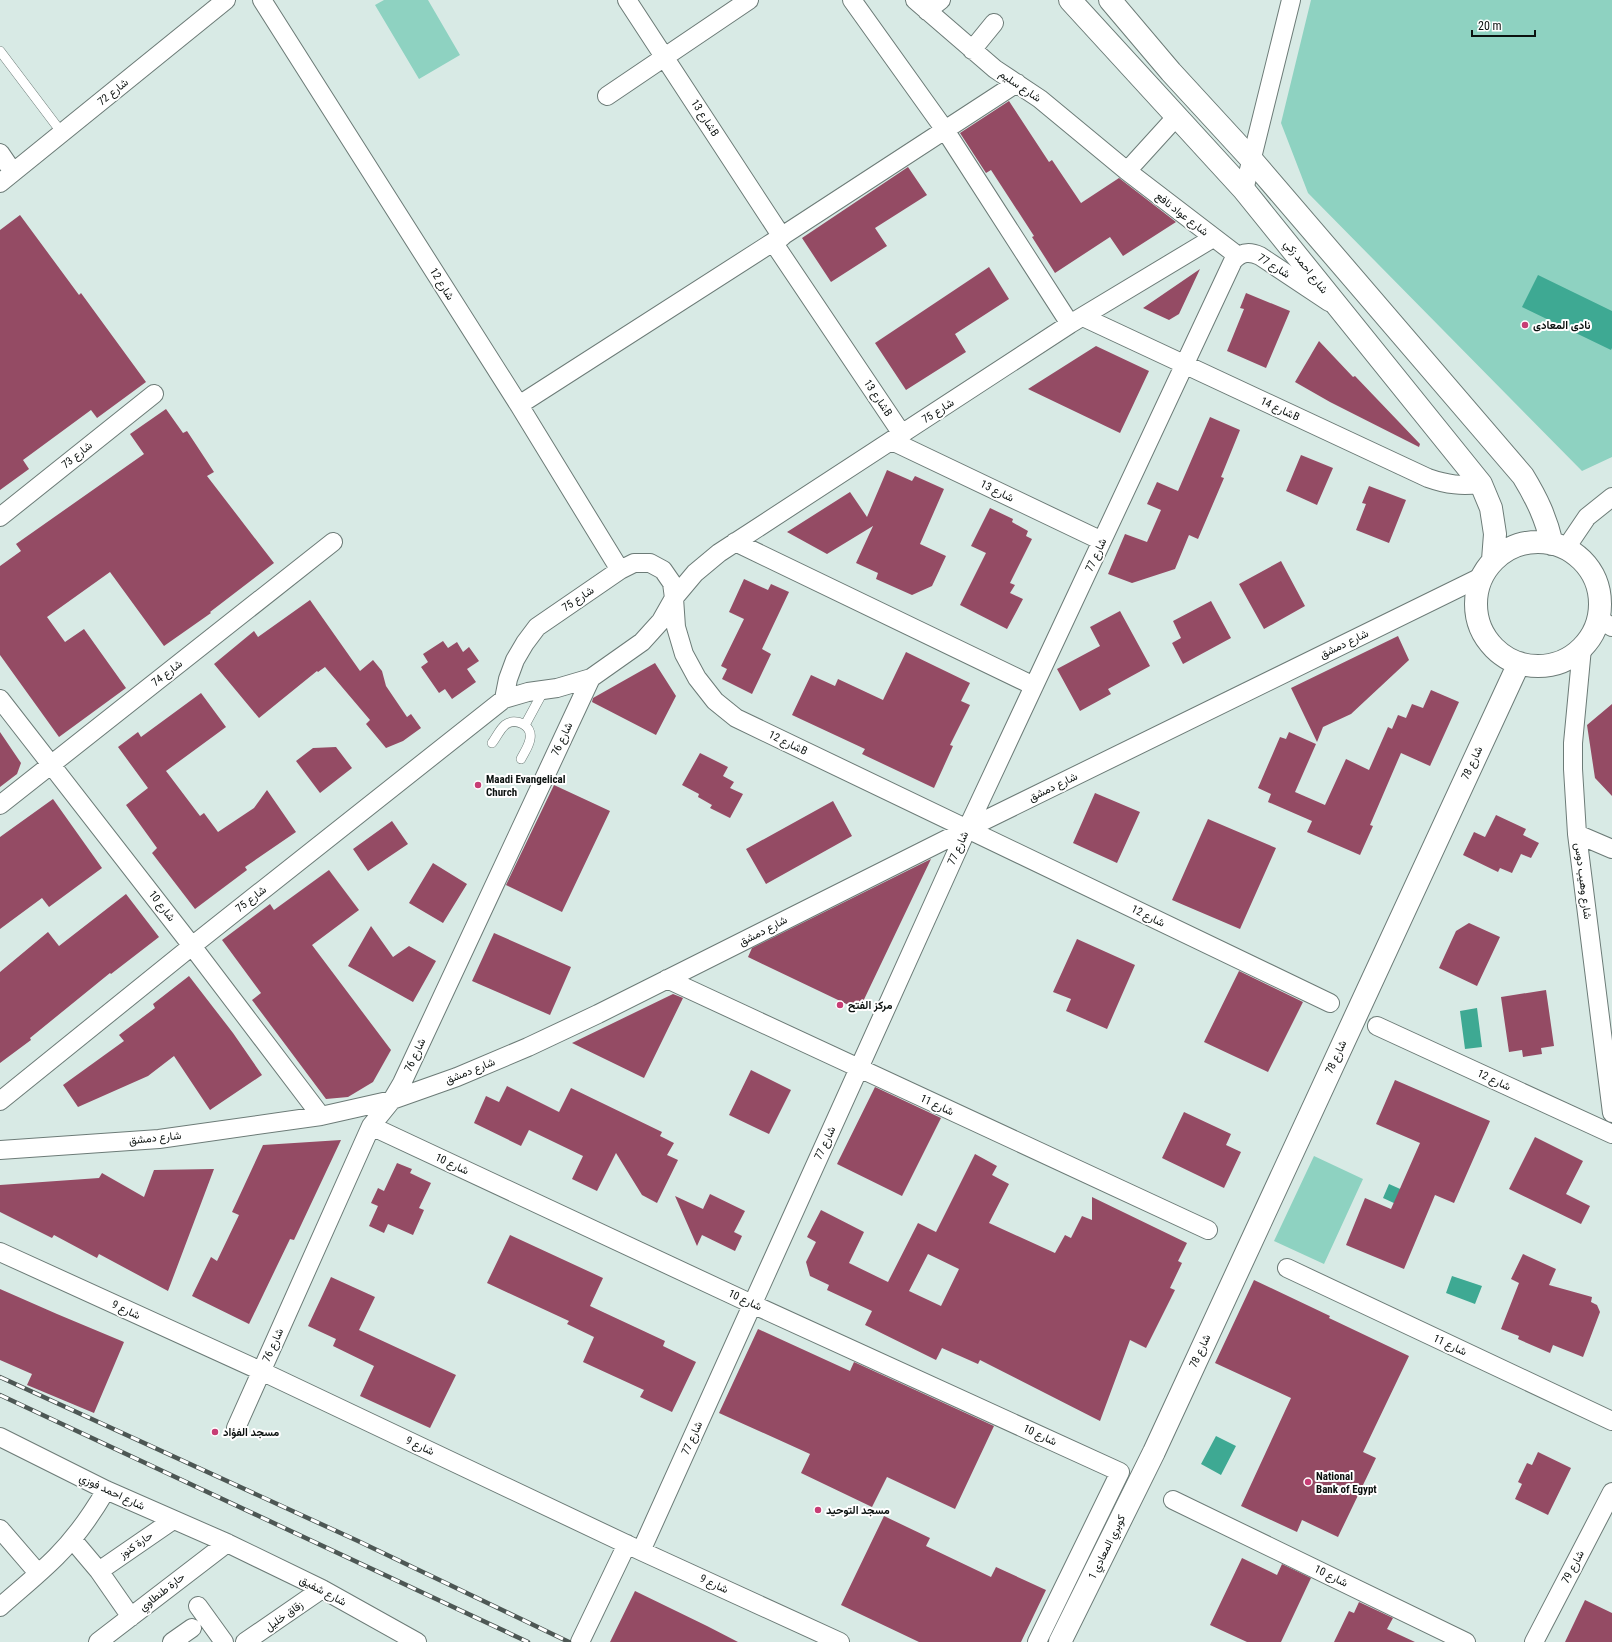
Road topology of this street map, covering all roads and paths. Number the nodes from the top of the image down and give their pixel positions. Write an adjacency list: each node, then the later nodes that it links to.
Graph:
1 (226, 0): 19 (street, شارع 72)
2 (262, 0): 32 (street, شارع 12)
3 (627, 0): 14 (street, شارع 13B)
4 (749, 0): 14 (street)
5 (852, 0): 18 (street)
6 (941, 0): 10 (street)
7 (1070, 0): 17 (street, شارع احمد زكي)
8 (1110, 0): 21 (street)
9 (1291, 0): 21 (street)
10 (921, 6): 12 (street, شارع سليم)
11 (994, 23): 12 (street)
12 (972, 50): 15 (street, شارع سليم)
13 (0, 51): 19 (lane)
14 (665, 57): 16 (street); 26 (street, شارع 13B)
15 (1017, 83): 18 (street); 22 (street, شارع سليم)
16 (607, 96)
17 (1177, 116): 22 (street); 24 (street, شارع احمد زكي)
18 (945, 130): 26 (street); 29 (street)
19 (62, 133): 23 (street, شارع 72)
20 (0, 153): 23 (street)
21 (1251, 158): 24 (street); 34 (street)
22 (1127, 171): 25 (street, شارع عواد نافع)
23 (6, 178)
24 (1244, 190): 28 (street, شارع احمد زكي)
25 (1212, 238): 27 (street, شارع عواد نافع); 29 (street, شارع 75)
26 (778, 239): 32 (street); 33 (street, شارع 13B)
27 (1238, 256): 28 (street, شارع 77); 30 (street, شارع 77)
28 (1337, 307): 35 (street, شارع احمد زكي)
29 (1076, 321): 30 (street, شارع 14B); 33 (street, شارع 75)
30 (1184, 365): 35 (street, شارع 14B); 40 (street, شارع 77)
31 (154, 394): 37 (street, شارع 73)
32 (519, 405): 43 (street, شارع 12)
33 (897, 438): 39 (street, شارع 75); 40 (street, شارع 13)
34 (1515, 468): 35 (street); 41 (street)
35 (1482, 484): 42 (street, شارع احمد زكي)
36 (1612, 497): 41 (street)
37 (0, 517)
38 (333, 542): 56 (street, شارع 74)
39 (735, 542): 44 (street, شارع 75); 49 (street)
40 (1102, 542): 49 (street, شارع 77)
41 (1559, 546): 42 (street); 45 (street)
42 (1488, 568): 47 (street); 58 (street, شارع دمشق)
43 (620, 570): 44 (street, شارع 75); 52 (street, شارع 75)
44 (674, 598): 48 (street, شارع 75); 58 (street, شارع 12B)
45 (1605, 623): 46 (street)
46 (1582, 648): 47 (street); 59 (street, شارع وهيب دوس)
47 (1519, 663): 81 (street, شارع 78)
48 (590, 678): 50 (street, شارع 75); 66 (street, شارع 76)
49 (1034, 686): 58 (street, شارع 77)
50 (544, 690): 52 (street, شارع 75); 53 (lane)
51 (0, 699): 56 (street, شارع 10)
52 (504, 699): 61 (street, شارع 75)
53 (524, 725): 54 (lane); 55 (lane)
54 (492, 743)
55 (521, 759)
56 (52, 764): 57 (street, شارع 74); 61 (street, شارع 10)
57 (0, 805)
58 (967, 829): 62 (street, شارع دمشق); 63 (street, شارع 12); 65 (street, شارع 77)
59 (1578, 834): 60 (street); 68 (street, شارع وهيب دوس)
60 (1612, 849)
61 (192, 946): 67 (street, شارع 75); 69 (street, شارع 10)
62 (667, 979): 65 (street, شارع 11); 66 (street, شارع دمشق)
63 (1330, 1003)
64 (1377, 1026): 71 (street, شارع 12)
65 (859, 1068): 73 (street, شارع 11); 76 (street, شارع 77)
66 (392, 1100): 69 (street, شارع دمشق); 70 (street, شارع 76)
67 (0, 1101)
68 (1612, 1113)
69 (321, 1116): 72 (street, شارع دمشق)
70 (371, 1126): 76 (street, شارع 10); 77 (street, شارع 76)
71 (1612, 1134)
72 (0, 1150)
73 (1208, 1230)
74 (0, 1252): 77 (street, شارع 9)
75 (1288, 1268): 78 (street, شارع 11)
76 (752, 1304): 89 (street, شارع 77); 104 (street, شارع 10)
77 (261, 1371): 79 (street, شارع 76); 89 (street, شارع 9)
78 (1612, 1421)
79 (236, 1428)
80 (0, 1437): 82 (street, شارع احمد فوزي)
81 (1154, 1452): 105 (street, كوبري المعادي 1)
82 (106, 1490): 85 (street, شارع احمد فوزي); 87 (street)
83 (1612, 1492): 107 (street, شارع 79)
84 (1173, 1500): 106 (street, شارع 10)
85 (173, 1520): 88 (street, شارع احمد فوزي); 90 (street, حارة كنوز)
86 (0, 1529): 91 (street)
87 (72, 1539): 90 (street); 91 (street)
88 (226, 1543): 92 (street, شارع شفيق); 95 (street, حارة طنطاوي)
89 (634, 1547): 102 (street, شارع 77); 103 (street, شارع 9)
90 (99, 1571): 95 (street)
91 (38, 1573): 94 (street)
92 (322, 1590): 98 (street, زقاق خليل); 101 (street, شارع شفيق)
93 (198, 1606): 100 (street)
94 (0, 1607)
95 (131, 1617): 97 (street, حارة طنطاوي)
96 (192, 1628): 99 (street)
97 (108, 1639)
98 (256, 1639)
99 (172, 1642)
100 (224, 1642)
101 (417, 1642)
102 (580, 1642)
103 (840, 1642)
104 (1037, 1642)
105 (1060, 1642)
106 (1466, 1642)
107 (1534, 1642)

